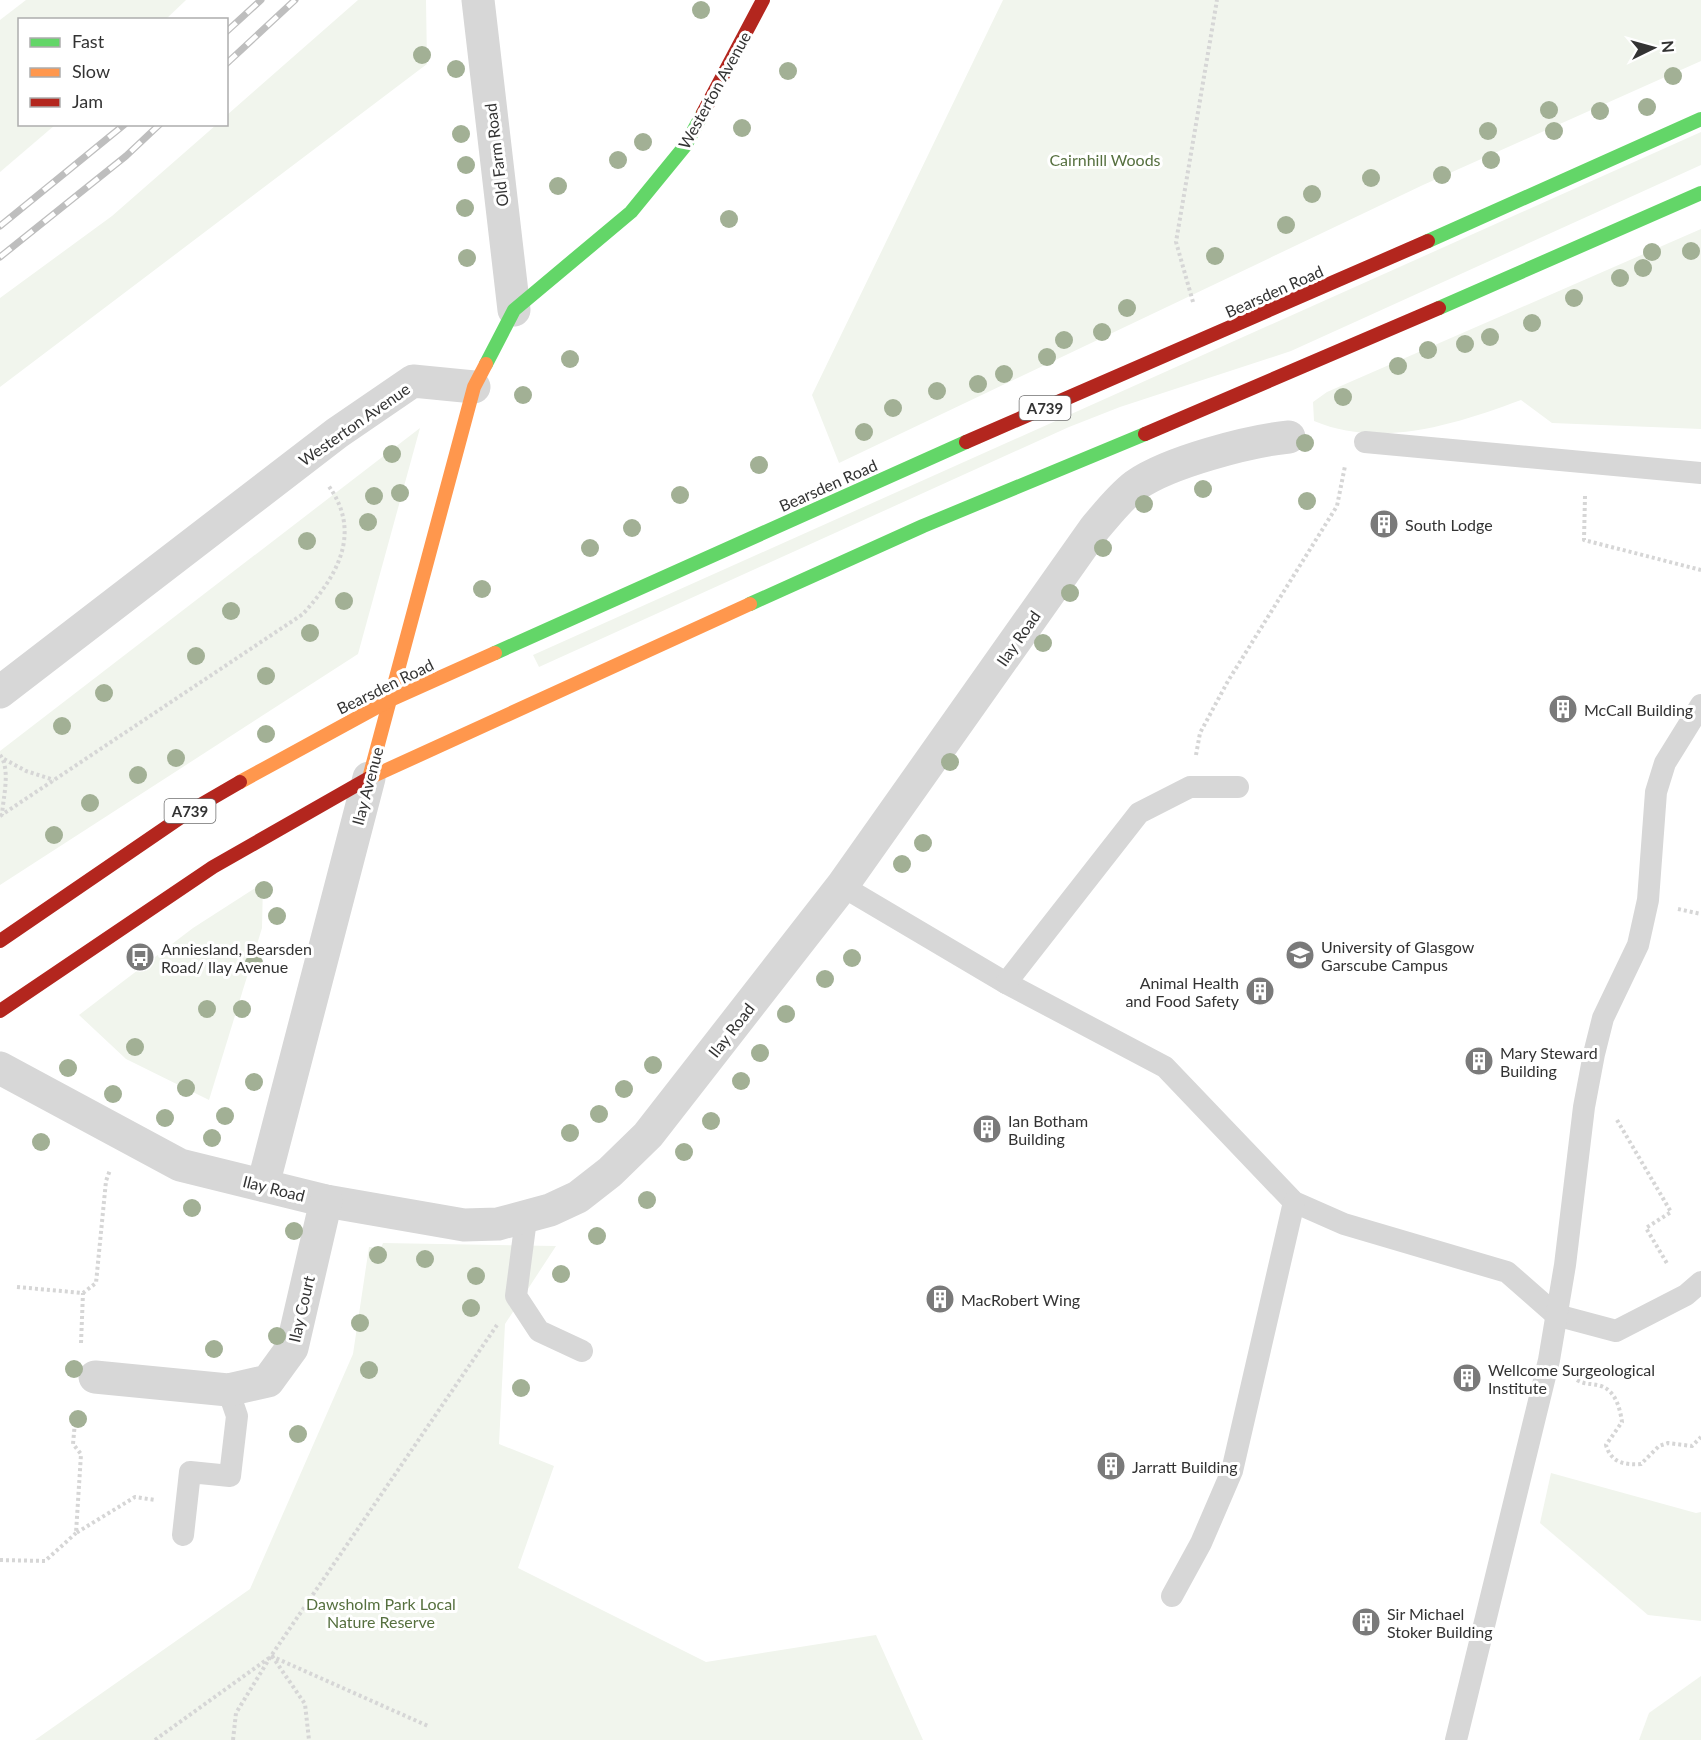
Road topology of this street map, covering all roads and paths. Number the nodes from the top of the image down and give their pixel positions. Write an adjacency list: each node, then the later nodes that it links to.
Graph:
1 (478, 0): 6 (street, Old Farm Road)
2 (763, 0): 6 (main road, Westerton Avenue)
3 (1216, 0): 7 (path)
4 (1701, 119): 7 (main road, Bearsden Road / A739)
5 (1701, 193): 20 (main road)
6 (514, 310): 8 (main road, Westerton Avenue)
7 (1204, 340): 17 (main road, Bearsden Road / A739)
8 (474, 387): 11 (street, Westerton Avenue); 17 (main road, Ilay Avenue)
9 (1289, 437): 25 (street, Ilay Road)
10 (1365, 442): 13 (lane)
11 (307, 456): 16 (street, Westerton Avenue); 21 (path)
12 (1346, 463): 22 (path)
13 (1701, 473)
14 (1585, 490): 15 (path)
15 (1701, 570)
16 (0, 692)
17 (390, 700): 20 (main road, Ilay Avenue); 28 (main road, Bearsden Road / A739)
18 (1701, 705): 43 (lane)
19 (2, 757): 21 (path); 24 (path)
20 (369, 778): 30 (main road); 34 (street, Ilay Avenue)
21 (54, 780): 24 (path)
22 (1190, 787): 23 (lane); 29 (lane)
23 (1238, 787)
24 (1, 816)
25 (842, 886): 29 (lane); 37 (street, Ilay Road)
26 (1677, 909): 27 (path)
27 (1701, 914)
28 (0, 941)
29 (1006, 983): 36 (lane)
30 (0, 1011)
31 (0, 1068): 34 (street, Ilay Road)
32 (1617, 1117): 38 (path)
33 (106, 1181): 41 (path)
34 (263, 1185): 35 (street, Ilay Road)
35 (326, 1201): 37 (street, Ilay Road); 47 (street, Ilay Court)
36 (1294, 1202): 43 (lane); 54 (lane)
37 (526, 1219): 42 (lane)
38 (1646, 1228)
39 (1701, 1282): 43 (lane)
40 (17, 1287): 41 (path)
41 (83, 1293): 46 (path)
42 (516, 1296): 44 (lane); 55 (path)
43 (1556, 1315): 45 (lane)
44 (582, 1351)
45 (1549, 1360): 49 (path); 60 (lane)
46 (88, 1365): 47 (street, Ilay Court)
47 (228, 1390): 52 (lane)
48 (76, 1410): 51 (path)
49 (1701, 1437)
50 (135, 1497): 51 (path)
51 (76, 1533): 53 (path)
52 (183, 1535)
53 (0, 1560)
54 (1172, 1596)
55 (271, 1656): 56 (path); 57 (path); 58 (path); 59 (path)
56 (428, 1726)
57 (155, 1740)
58 (233, 1740)
59 (309, 1740)
60 (1456, 1740)

